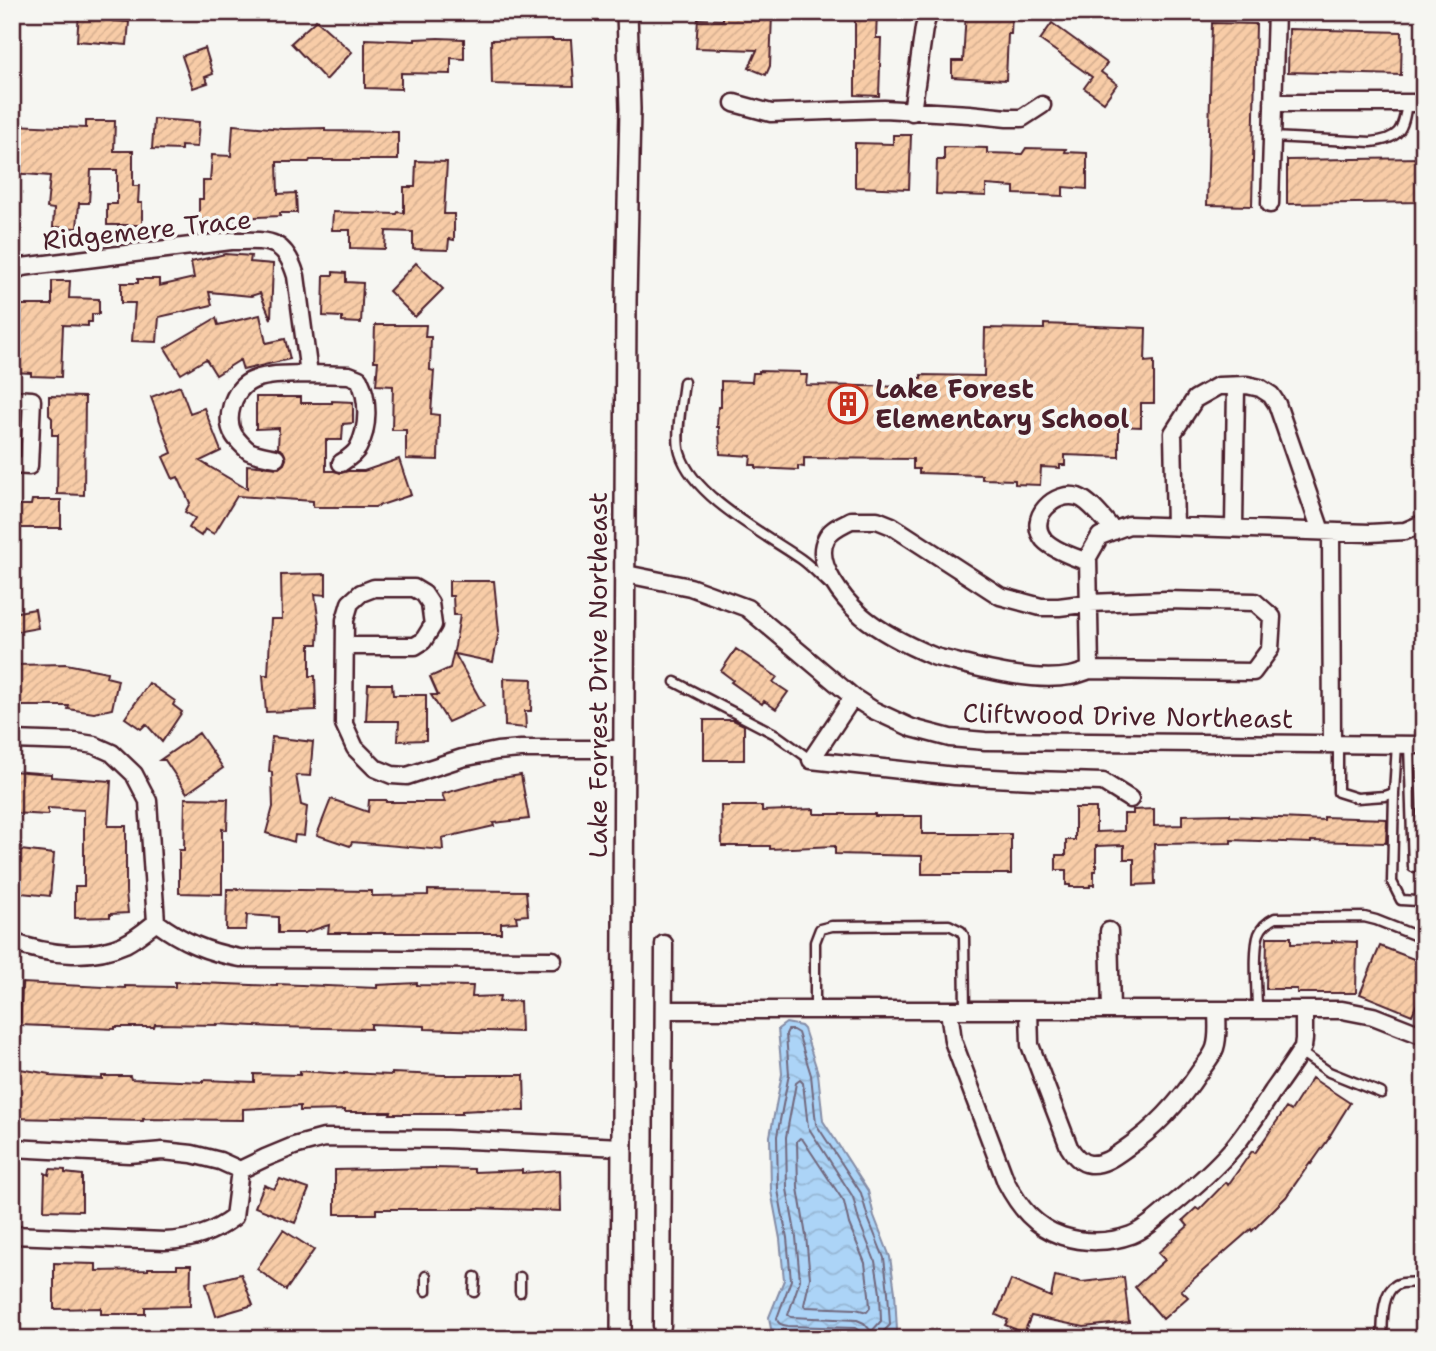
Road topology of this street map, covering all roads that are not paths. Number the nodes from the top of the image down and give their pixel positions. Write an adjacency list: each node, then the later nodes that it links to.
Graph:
1 (627, 12): 26 (street, Lake Forrest Drive Northeast)
2 (929, 12): 9 (street)
3 (1276, 12): 5 (street)
4 (734, 103): 9 (street)
5 (1273, 103): 6 (street); 10 (street)
6 (1407, 103): 7 (street); 10 (lane)
7 (1424, 103)
8 (1042, 104): 9 (street)
9 (912, 112)
10 (1272, 137): 11 (street)
11 (1270, 204)
12 (12, 272): 13 (street, Ridgemere Trace)
13 (309, 374): 17 (street); 18 (street)
14 (684, 382): 27 (lane)
15 (1236, 386): 21 (street); 22 (street); 24 (street)
16 (12, 399): 19 (street)
17 (276, 458)
18 (341, 463)
19 (12, 465)
20 (1424, 523): 24 (street)
21 (1175, 526): 22 (street); 23 (street)
22 (1234, 528): 24 (street)
23 (1114, 531): 25 (street); 25 (street)
24 (1326, 531): 34 (street)
25 (1088, 562): 28 (street)
26 (626, 574): 32 (street, Cliftwood Drive Northeast); 36 (street, Lake Forrest Drive Northeast)
27 (842, 596): 28 (street); 30 (street)
28 (1090, 603): 30 (street); 30 (street)
29 (345, 646): 29 (street); 36 (street)
30 (1090, 670)
31 (675, 682): 37 (lane)
32 (853, 697): 34 (street, Cliftwood Drive Northeast); 37 (street)
33 (12, 740): 42 (street)
34 (1335, 744): 35 (street, Cliftwood Drive Northeast); 38 (lane)
35 (1410, 744): 38 (lane); 40 (lane)
36 (624, 749): 59 (street, Lake Forrest Drive Northeast)
37 (811, 760): 39 (street)
38 (1394, 793): 41 (lane)
39 (1130, 799)
40 (1413, 867)
41 (1418, 901)
42 (156, 922): 45 (street); 47 (street)
43 (1109, 931): 52 (street)
44 (1424, 939): 54 (lane)
45 (12, 942)
46 (664, 944): 48 (street)
47 (553, 960)
48 (664, 1010): 49 (street); 70 (street)
49 (815, 1010): 50 (street); 50 (lane)
50 (957, 1010): 51 (street); 57 (street)
51 (1029, 1010): 52 (street); 53 (street)
52 (1111, 1010): 53 (street)
53 (1217, 1010): 54 (street)
54 (1257, 1010): 55 (street)
55 (1304, 1010): 56 (street); 57 (street)
56 (1424, 1036)
57 (1300, 1052): 58 (lane)
58 (1381, 1093)
59 (622, 1147): 61 (street); 71 (street, Lake Forrest Drive Northeast)
60 (12, 1148): 61 (street)
61 (247, 1167): 62 (street)
62 (12, 1235)
63 (426, 1276): 67 (lane)
64 (475, 1277): 68 (lane)
65 (520, 1278): 69 (lane)
66 (1424, 1283): 72 (lane)
67 (426, 1291)
68 (474, 1292)
69 (520, 1292)
70 (662, 1326)
71 (621, 1339)
72 (1382, 1339)

